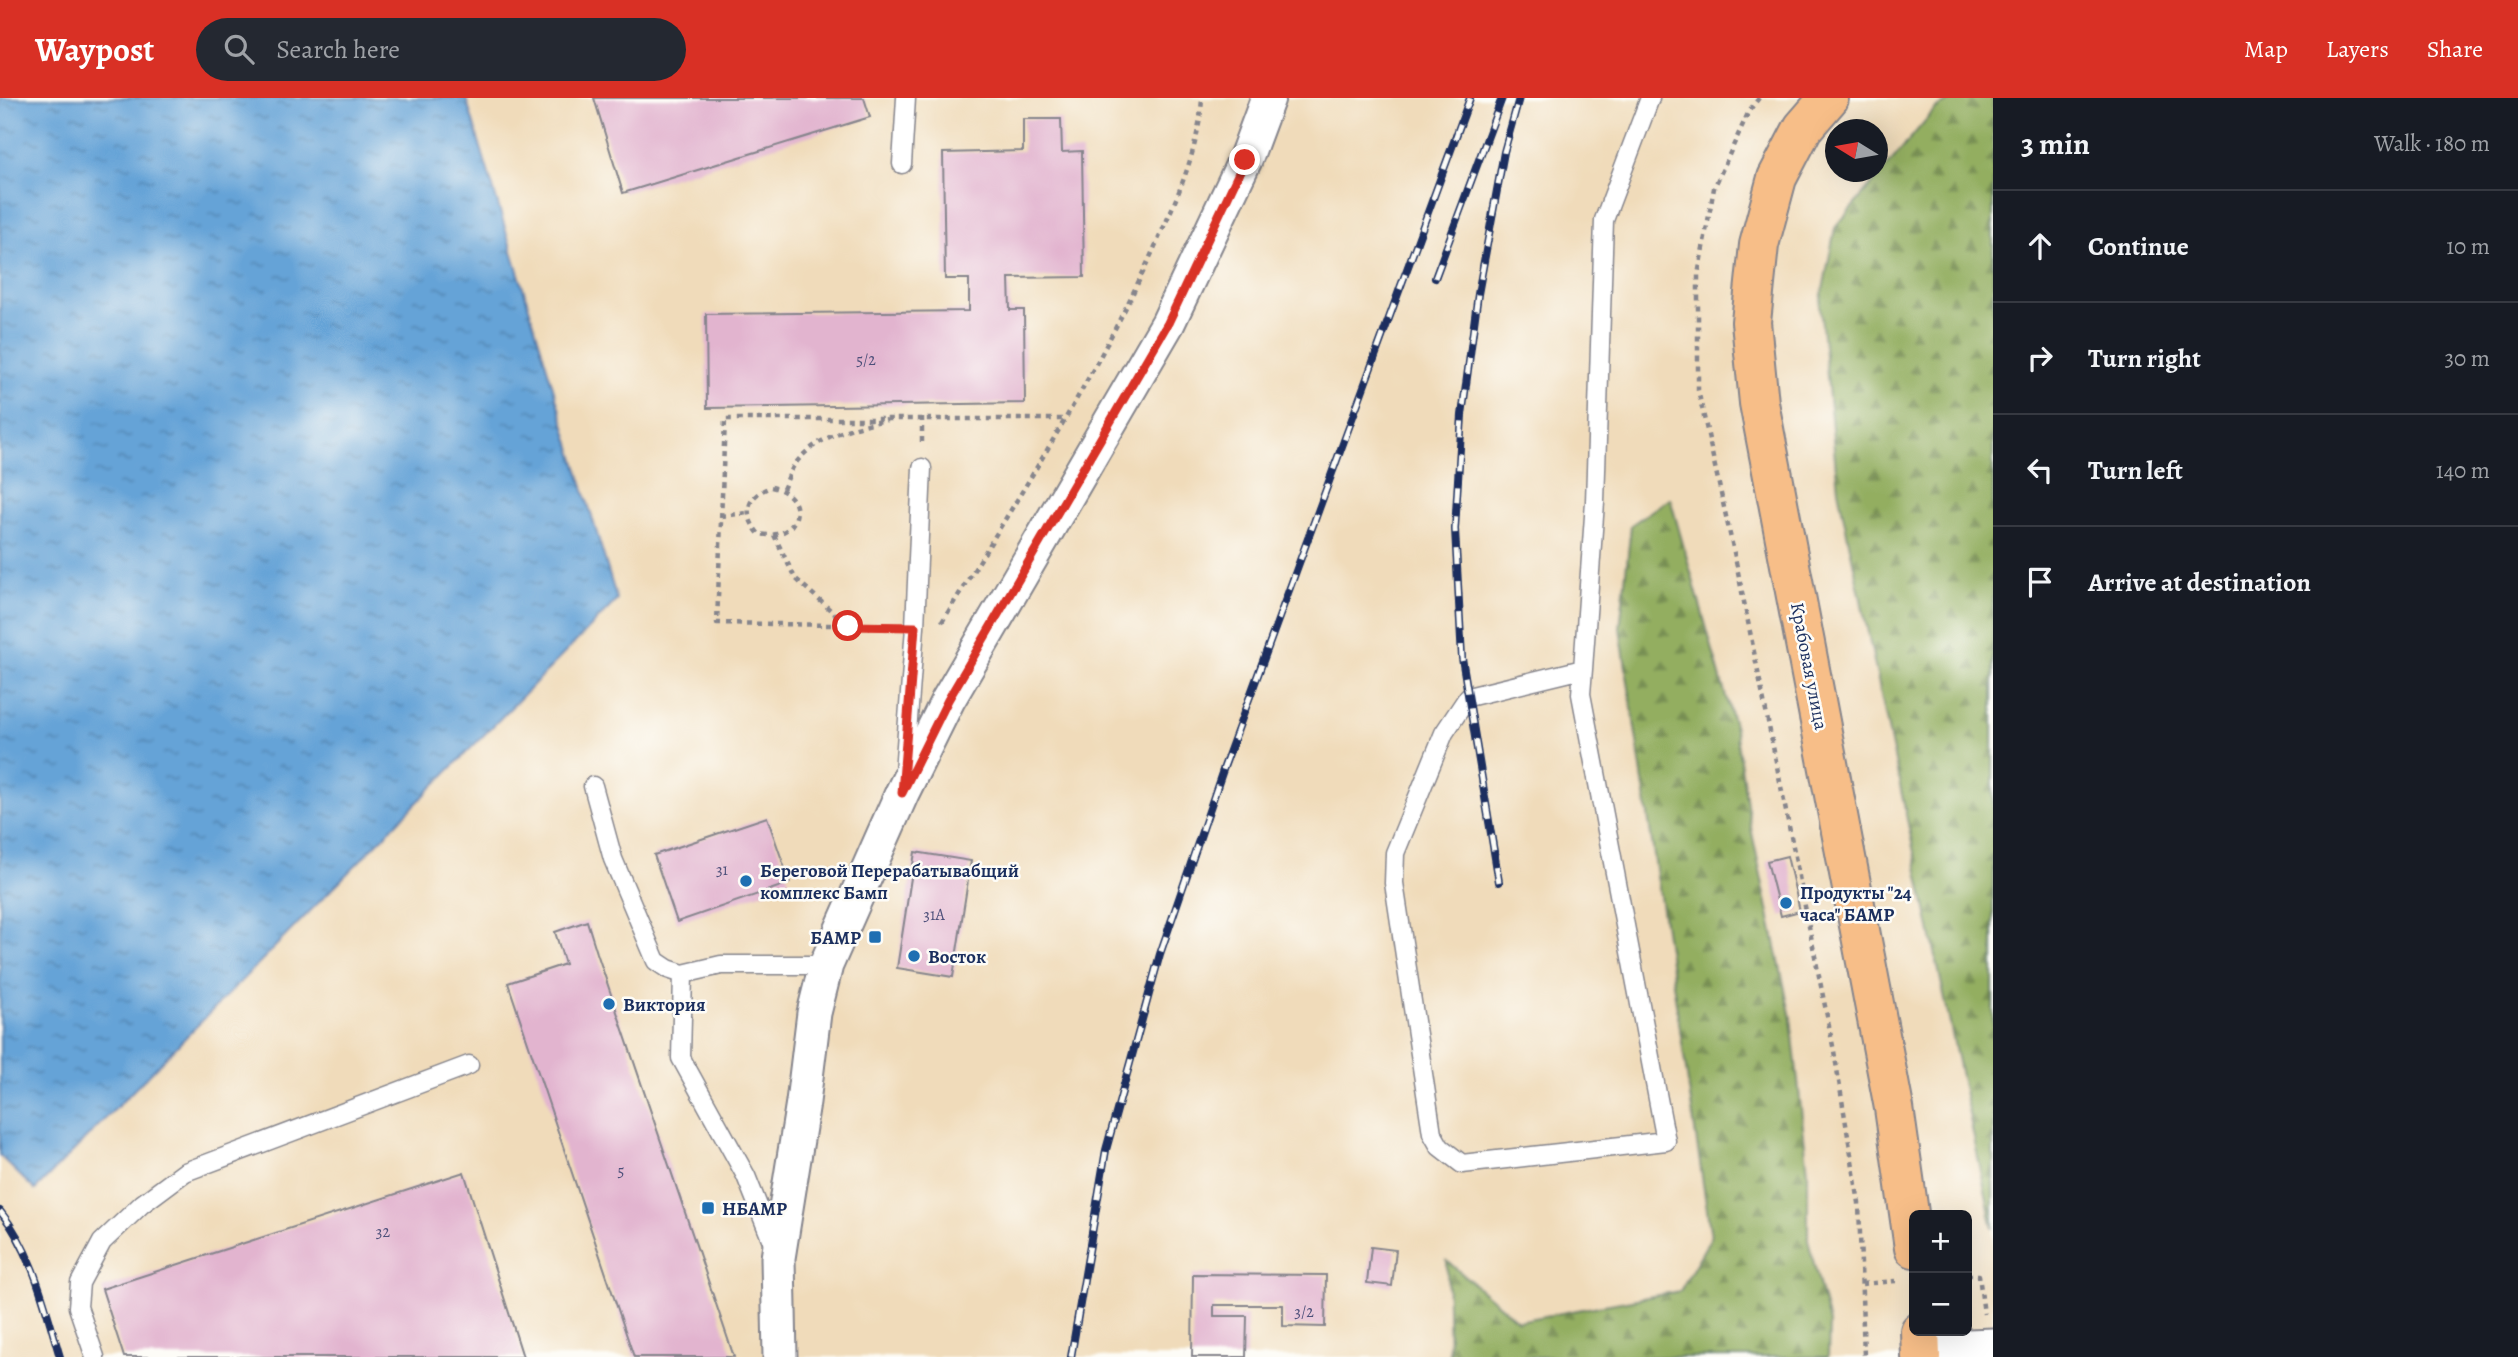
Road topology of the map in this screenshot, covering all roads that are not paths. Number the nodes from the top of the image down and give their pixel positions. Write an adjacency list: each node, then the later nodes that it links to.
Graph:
1 (906, 98): 5 (lane)
2 (1650, 98): 7 (lane)
3 (1829, 98): 14 (main road, Крабовая улица)
4 (1267, 99): 9 (street)
5 (902, 164)
6 (922, 468): 9 (lane)
7 (1583, 669): 7 (lane)
8 (593, 786): 11 (lane)
9 (902, 793): 10 (street)
10 (826, 965): 11 (lane); 13 (street)
11 (683, 974): 13 (lane)
12 (469, 1065): 17 (lane)
13 (778, 1258): 18 (street)
14 (1908, 1265)
15 (1921, 1345): 16 (street)
16 (1993, 1345)
17 (95, 1357)
18 (780, 1357)

